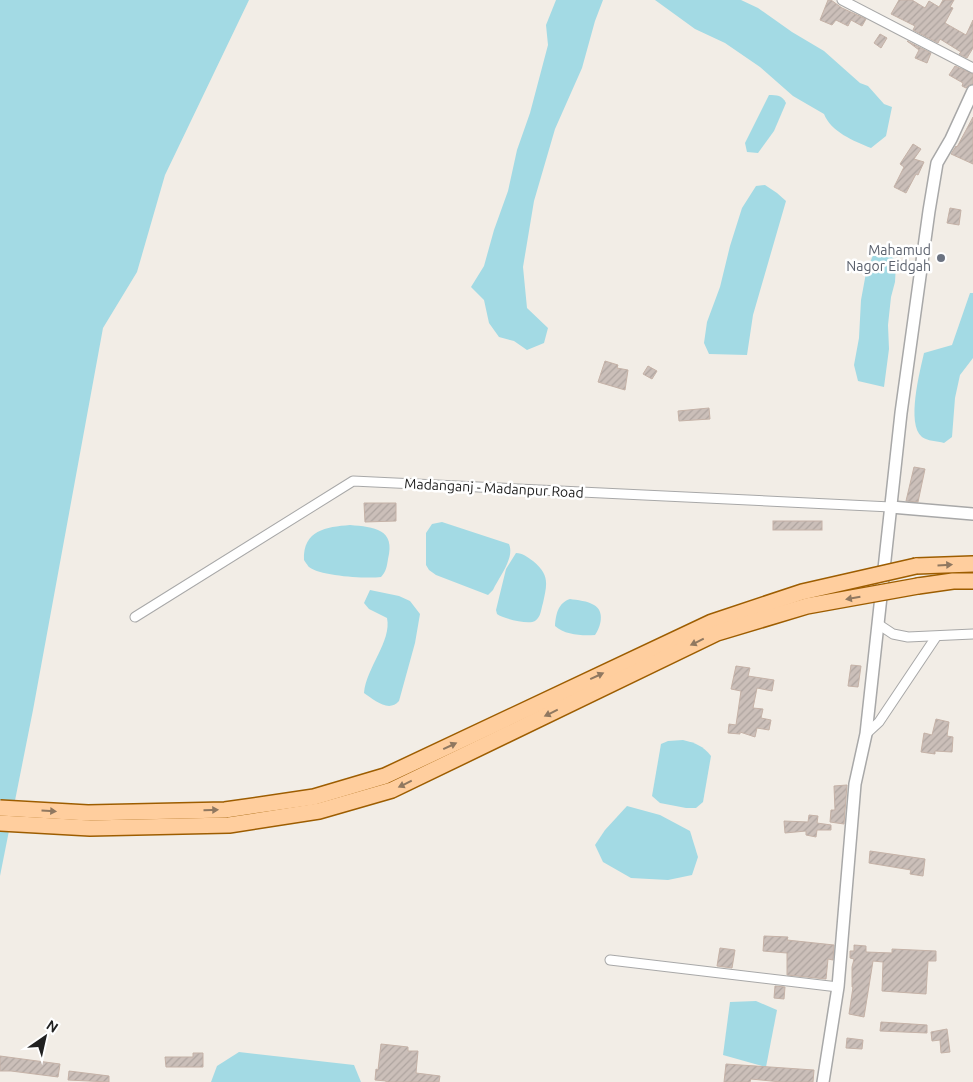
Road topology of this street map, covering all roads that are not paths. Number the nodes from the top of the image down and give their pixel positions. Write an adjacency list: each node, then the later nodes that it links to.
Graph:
1 (842, 0): 2 (street)
2 (973, 68)
3 (973, 91): 4 (street)
4 (891, 507): 5 (street); 8 (street, Madanganj - Madanpur Road); 9 (street)
5 (973, 514)
6 (973, 564): 13 (main road, one-way to 6, bridge)
7 (973, 581): 14 (main road, one-way to 14, bridge)
8 (135, 617)
9 (878, 624): 11 (street); 12 (street)
10 (973, 634): 11 (street)
11 (936, 637): 12 (street)
12 (866, 734): 16 (street)
13 (0, 808)
14 (0, 823)
15 (610, 960): 16 (street)
16 (838, 987): 17 (street)
17 (823, 1082)

